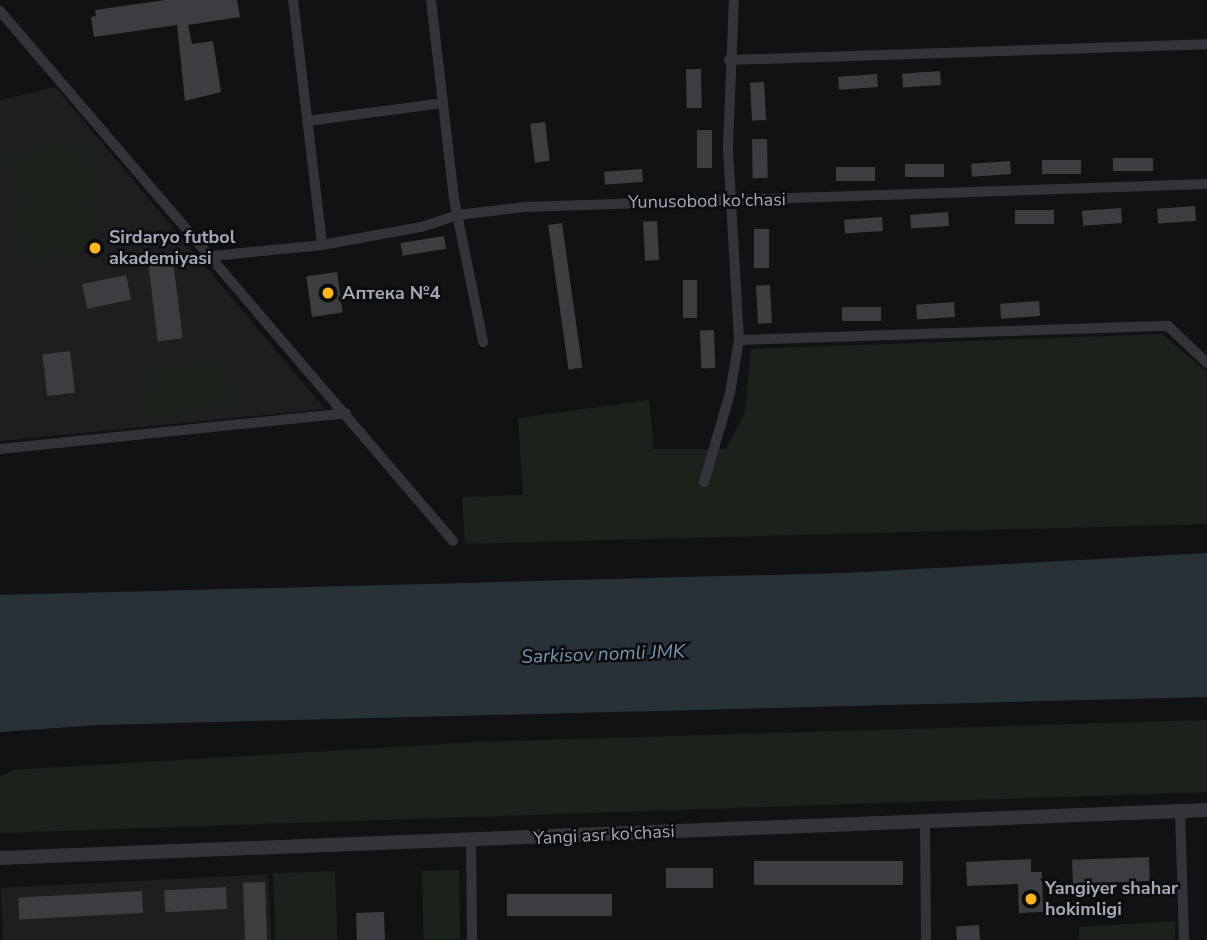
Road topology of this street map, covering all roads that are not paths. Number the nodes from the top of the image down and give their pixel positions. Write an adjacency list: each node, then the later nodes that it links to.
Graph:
1 (293, 0): 8 (street)
2 (430, 0): 7 (street)
3 (734, 0): 6 (street)
4 (0, 11): 13 (street)
5 (1207, 44): 6 (street)
6 (729, 61): 10 (street)
7 (443, 103): 8 (street); 11 (street)
8 (307, 121): 12 (street)
9 (1207, 184): 10 (street, Yunusobod ko'chasi)
10 (731, 198): 11 (street, Yunusobod ko'chasi); 14 (street)
11 (458, 215): 12 (street, Yunusobod ko'chasi); 15 (street)
12 (322, 245): 13 (street, Yunusobod ko'chasi)
13 (212, 256): 17 (street)
14 (739, 340): 16 (street); 19 (street)
15 (483, 342)
16 (1207, 363)
17 (346, 412): 18 (street); 20 (street)
18 (0, 449)
19 (704, 482)
20 (453, 541)
21 (1207, 810): 22 (street, Yangi asr ko'chasi)
22 (1180, 811): 23 (street, Yangi asr ko'chasi); 28 (street)
23 (925, 821): 24 (street, Yangi asr ko'chasi); 27 (street)
24 (471, 841): 25 (street, Yangi asr ko'chasi); 26 (street)
25 (0, 858)
26 (472, 940)
27 (926, 940)
28 (1184, 940)

